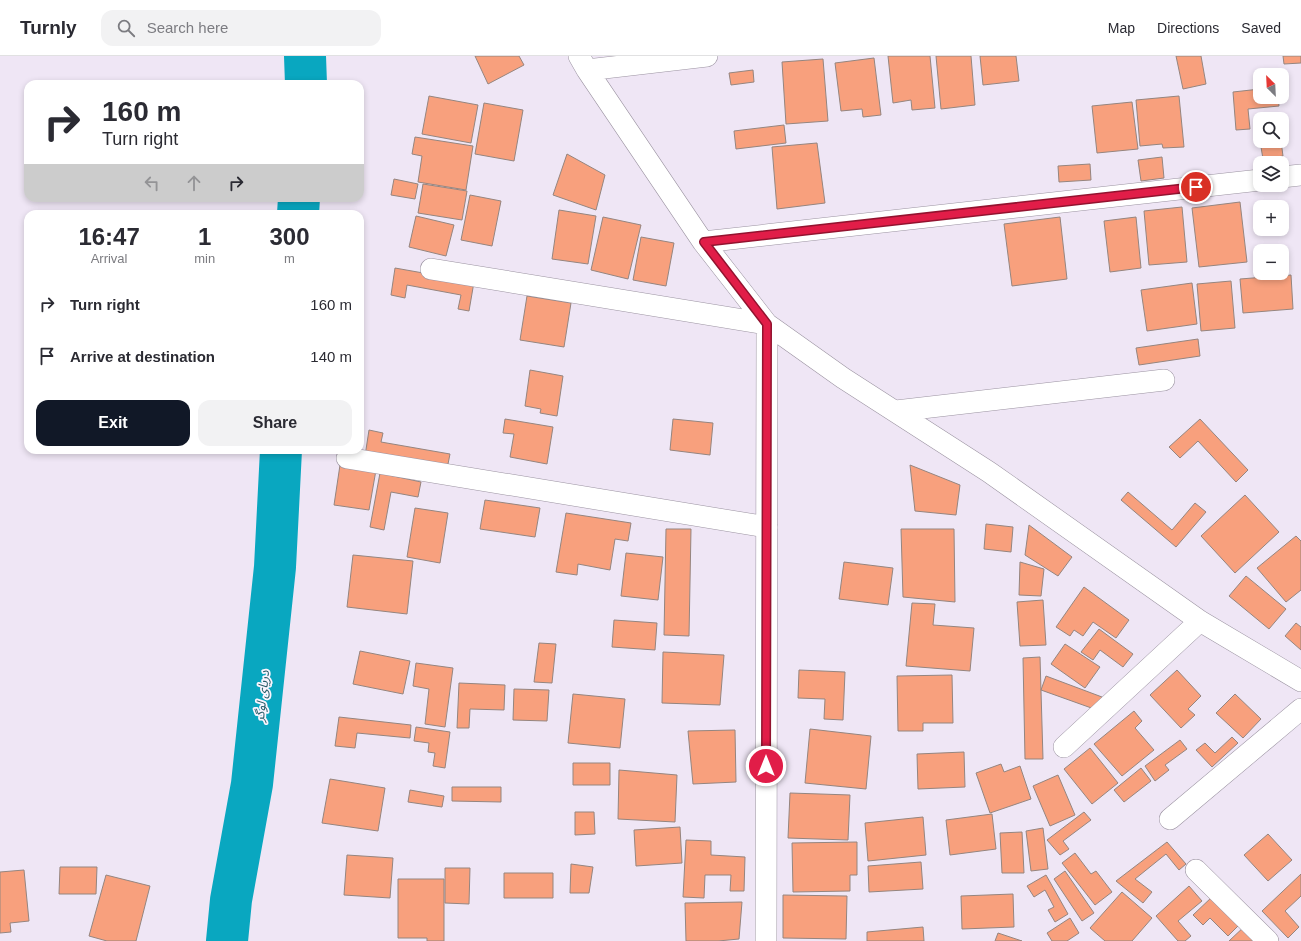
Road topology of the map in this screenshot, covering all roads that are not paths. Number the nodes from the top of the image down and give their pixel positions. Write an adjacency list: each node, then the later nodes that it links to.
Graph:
1 (707, 56): 2 (street)
2 (583, 63): 6 (street)
3 (1301, 175): 4 (street)
4 (1289, 176)
5 (1253, 181): 6 (street)
6 (704, 242): 8 (street)
7 (431, 269): 8 (street)
8 (767, 324): 10 (street); 12 (street)
9 (1164, 380): 10 (street)
10 (896, 411): 13 (street)
11 (347, 458): 12 (street)
12 (766, 527): 19 (street)
13 (1200, 621): 14 (street); 16 (street)
14 (1301, 681)
15 (1301, 709): 17 (street)
16 (1064, 747)
17 (1170, 819)
18 (1196, 870): 20 (street)
19 (766, 941)
20 (1268, 941)

